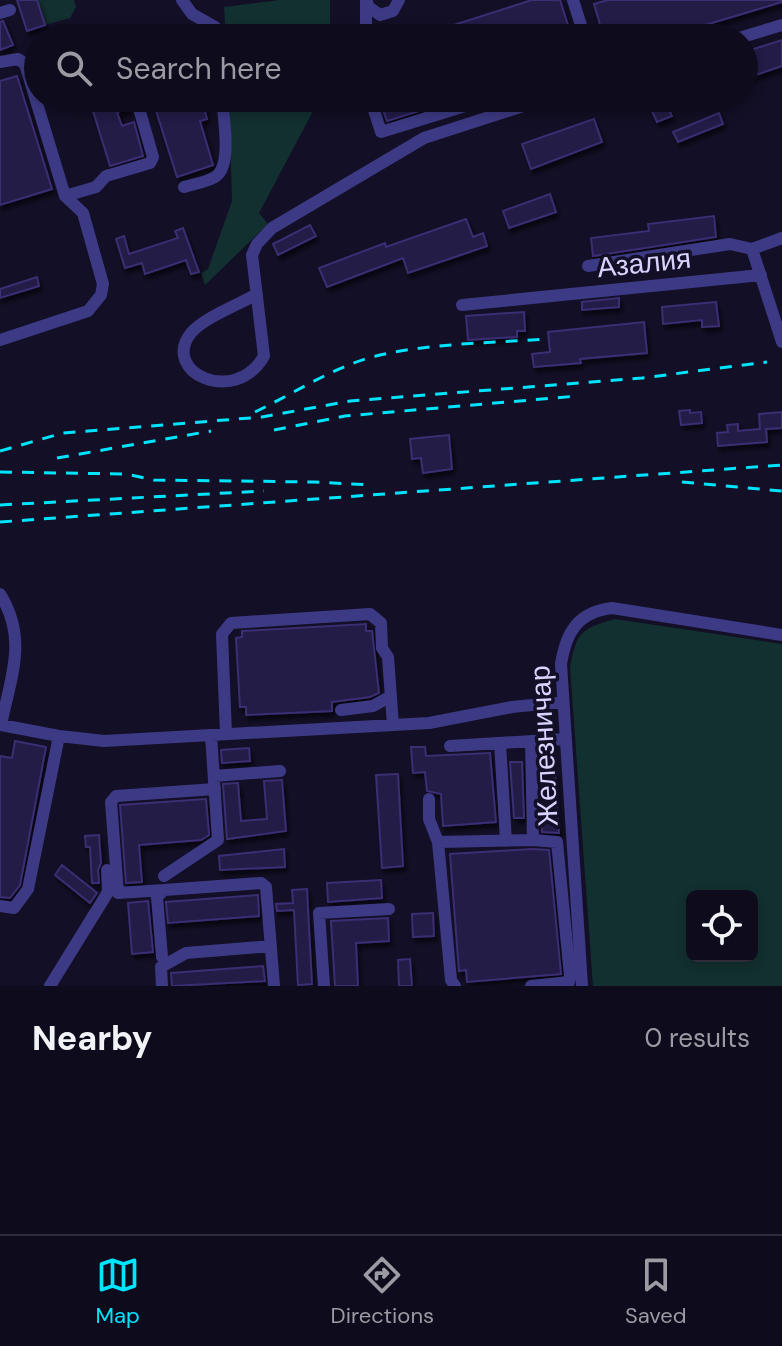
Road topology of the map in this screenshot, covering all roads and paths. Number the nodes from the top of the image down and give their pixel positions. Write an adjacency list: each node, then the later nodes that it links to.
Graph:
1 (182, 0): 5 (street)
2 (366, 0): 3 (street); 6 (street)
3 (399, 0)
4 (573, 0): 7 (street)
5 (212, 24)
6 (366, 24)
7 (581, 24)
8 (782, 25): 9 (street)
9 (758, 32)
10 (24, 60): 11 (street)
11 (0, 62)
12 (44, 112): 19 (street)
13 (140, 112): 19 (street)
14 (223, 112): 18 (street)
15 (375, 112): 16 (street)
16 (446, 112)
17 (505, 112): 24 (street)
18 (184, 187)
19 (65, 196): 26 (street)
20 (782, 238): 21 (street)
21 (752, 249): 22 (street); 23 (street)
22 (588, 266)
23 (761, 275): 25 (street, Азалия); 27 (street)
24 (257, 294): 24 (street)
25 (462, 305)
26 (0, 340)
27 (782, 342)
28 (0, 594): 36 (street)
29 (782, 635): 31 (street, Железничар)
30 (391, 696): 32 (street); 33 (street); 34 (street)
31 (563, 702): 33 (street); 37 (street, Железничар)
32 (341, 710)
33 (393, 725): 34 (street)
34 (226, 734): 35 (street)
35 (211, 735): 36 (street); 42 (street)
36 (59, 736): 49 (street)
37 (566, 739): 38 (street); 59 (street, Железничар)
38 (531, 741): 39 (street); 44 (street)
39 (500, 743): 40 (street); 45 (street)
40 (450, 746)
41 (280, 771): 42 (street)
42 (214, 783): 48 (street); 48 (street)
43 (429, 799): 46 (street)
44 (533, 840): 45 (street); 58 (street)
45 (506, 841): 46 (street)
46 (438, 842): 57 (street)
47 (107, 870): 53 (street)
48 (164, 883): 51 (street); 52 (street)
49 (0, 906)
50 (389, 909): 56 (street)
51 (271, 946): 54 (street); 55 (street)
52 (162, 957)
53 (50, 986)
54 (162, 986)
55 (274, 986)
56 (324, 986)
57 (455, 986)
58 (531, 986)
59 (582, 986)

